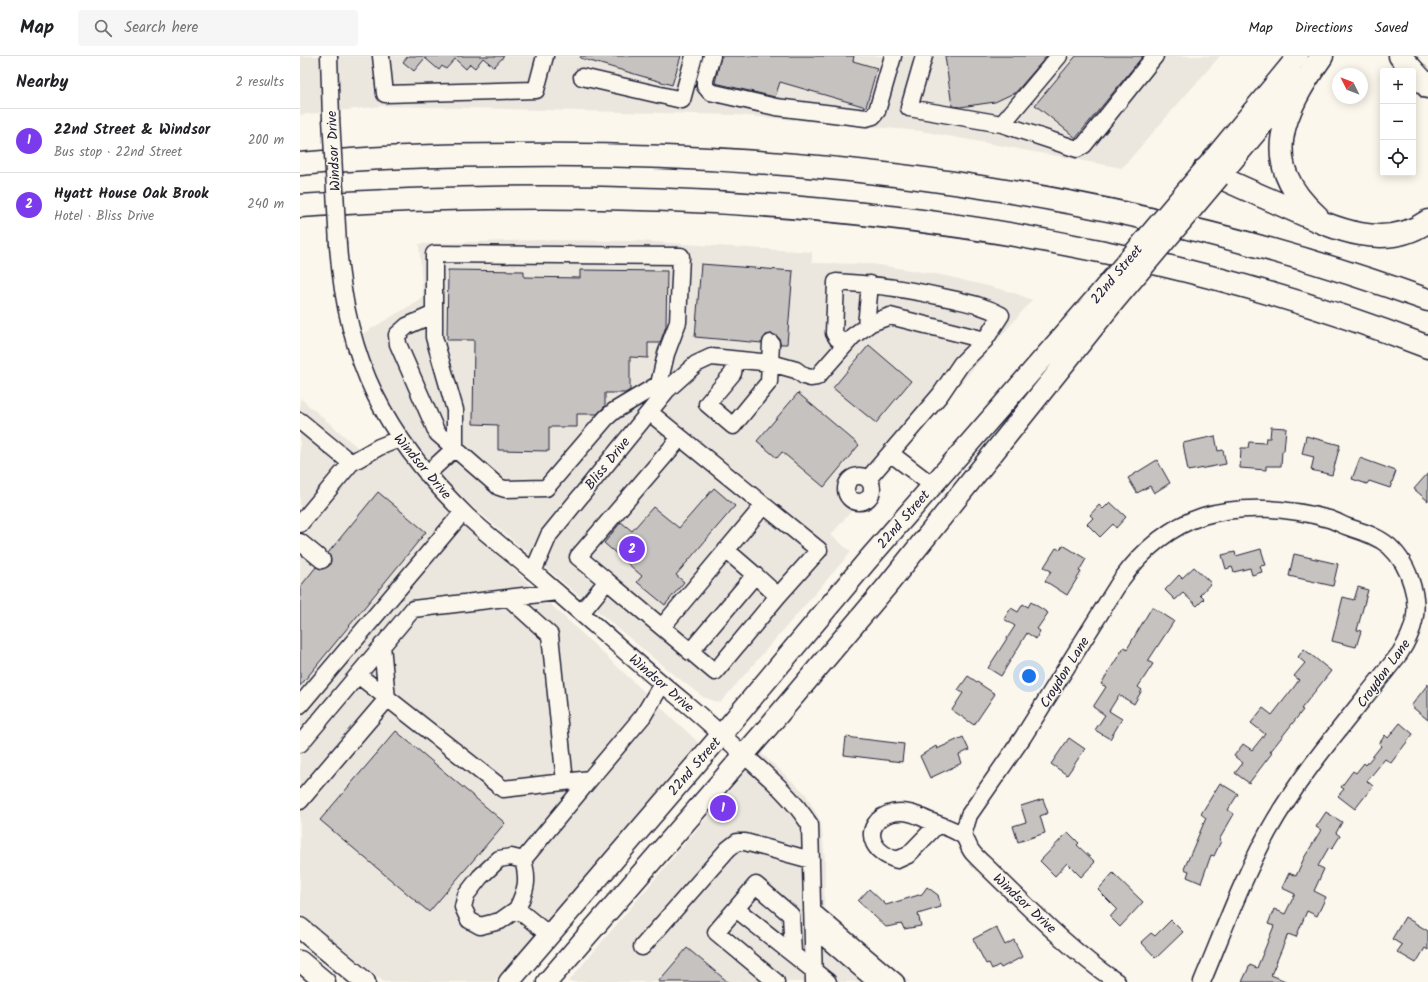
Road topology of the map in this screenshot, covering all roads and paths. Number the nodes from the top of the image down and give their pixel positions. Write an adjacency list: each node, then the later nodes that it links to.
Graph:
1 (329, 56): 36 (street, Windsor Drive, bridge)
2 (381, 56): 3 (street)
3 (545, 56)
4 (694, 56): 13 (street)
5 (712, 56): 6 (street)
6 (893, 56)
7 (924, 56): 15 (street)
8 (1059, 56): 15 (street)
9 (1155, 56): 15 (street)
10 (1298, 56): 17 (main road, 22nd Street)
11 (1321, 56): 17 (main road, 22nd Street); 20 (highway)
12 (1400, 56): 14 (highway)
13 (582, 77)
14 (1428, 87)
15 (1002, 124)
16 (300, 164): 23 (highway)
17 (1211, 174): 20 (highway); 22 (main road, 22nd Street, bridge)
18 (300, 206): 29 (highway)
19 (1428, 221): 20 (highway)
20 (1326, 225)
21 (870, 284): 25 (street); 26 (street); 28 (street)
22 (1106, 298): 42 (main road, 22nd Street); 65 (main road, 22nd Street)
23 (1428, 300)
24 (434, 314): 32 (street); 37 (street); 37 (street)
25 (866, 326): 26 (street); 28 (street)
26 (985, 340): 38 (street)
27 (772, 343): 31 (street)
28 (846, 344): 31 (street)
29 (1428, 347)
30 (735, 360): 31 (street); 31 (street); 32 (street, Bliss Drive)
31 (771, 363)
32 (663, 387): 33 (street, Bliss Drive); 37 (street)
33 (648, 412): 35 (street); 49 (street, Bliss Drive)
34 (300, 421): 39 (street)
35 (680, 438): 43 (street); 51 (street)
36 (399, 439): 39 (street); 40 (street, Windsor Drive)
37 (455, 448): 40 (street)
38 (890, 453): 41 (street); 42 (street)
39 (351, 463): 45 (street)
40 (427, 474): 44 (street, Windsor Drive)
41 (868, 479)
42 (932, 485): 63 (main road, 22nd Street)
43 (764, 505): 47 (street); 53 (street)
44 (463, 512): 49 (street, Windsor Drive); 62 (street)
45 (300, 524)
46 (300, 542): 48 (street)
47 (726, 550): 50 (street); 56 (street)
48 (322, 560)
49 (533, 572): 52 (street, Windsor Drive)
50 (756, 575): 53 (street); 58 (street)
51 (607, 581): 55 (street); 56 (street)
52 (557, 592): 54 (street); 55 (street, Windsor Drive)
53 (778, 596): 58 (street)
54 (509, 598): 57 (street); 67 (street)
55 (581, 613): 60 (street, Windsor Drive)
56 (662, 627): 58 (street)
57 (382, 645): 59 (street); 61 (street)
58 (690, 652)
59 (358, 675): 61 (street); 64 (street)
60 (662, 684): 63 (street, Windsor Drive); 66 (street)
61 (387, 699): 67 (street); 68 (street)
62 (300, 705)
63 (722, 734): 65 (street, Windsor Drive); 78 (main road, 22nd Street)
64 (300, 744)
65 (743, 754): 72 (street, Windsor Drive); 86 (main road, 22nd Street)
66 (590, 779): 67 (street); 71 (street)
67 (565, 782)
68 (300, 801)
69 (937, 825): 70 (street)
70 (962, 835): 91 (street, Windsor Drive); 92 (street, Croydon Lane)
71 (524, 860): 73 (street); 73 (street)
72 (811, 860): 75 (street, Windsor Drive); 79 (street)
73 (518, 909): 78 (street)
74 (736, 909): 80 (street); 80 (street); 87 (street)
75 (812, 911): 77 (street, Windsor Drive); 90 (street)
76 (300, 928): 84 (main road)
77 (812, 928): 82 (street, Windsor Drive); 89 (street)
78 (549, 935): 85 (main road, 22nd Street)
79 (642, 947)
80 (793, 953): 82 (street)
81 (300, 961): 83 (main road)
82 (813, 976): 88 (street)
83 (325, 982)
84 (365, 982)
85 (509, 982)
86 (547, 982)
87 (776, 982)
88 (828, 982)
89 (876, 982)
90 (896, 982)
91 (1117, 982)
92 (1202, 982)

